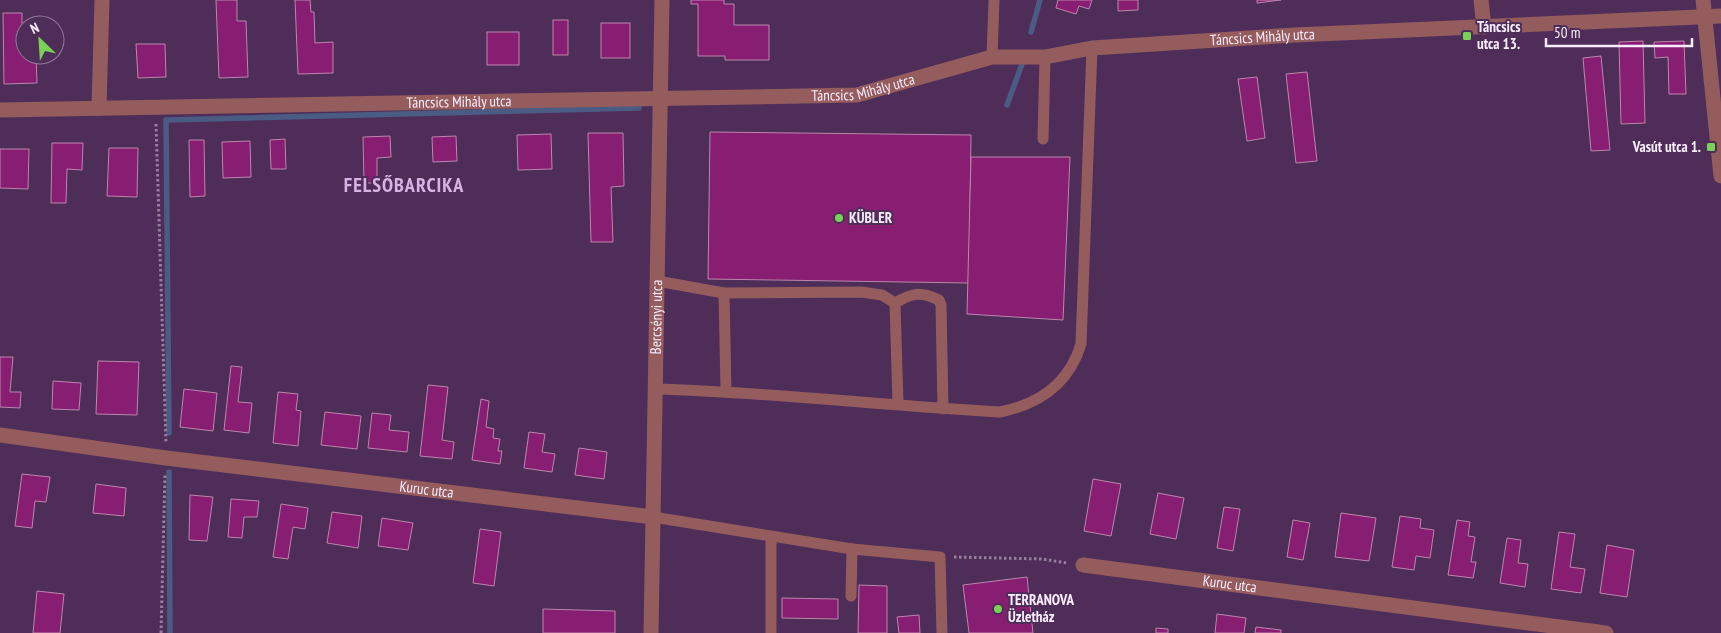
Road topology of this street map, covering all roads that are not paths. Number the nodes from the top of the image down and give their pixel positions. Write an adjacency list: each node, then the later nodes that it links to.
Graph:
1 (102, 0): 13 (street)
2 (662, 0): 12 (street, Bercsényi utca)
3 (994, 0): 10 (lane)
4 (1481, 0): 8 (street)
5 (1703, 0): 6 (street)
6 (1705, 16): 7 (street, Táncsics Mihály utca); 8 (street, Táncsics Mihály utca); 16 (street)
7 (1721, 16)
8 (1484, 28): 9 (street, Táncsics Mihály utca)
9 (1092, 48): 11 (street, Táncsics Mihály utca); 23 (lane)
10 (992, 57): 11 (street, Táncsics Mihály utca); 12 (street, Táncsics Mihály utca)
11 (1044, 57): 15 (lane)
12 (659, 100): 13 (street, Táncsics Mihály utca); 17 (street, Bercsényi utca)
13 (99, 108): 14 (street, Táncsics Mihály utca)
14 (0, 110)
15 (1043, 139)
16 (1721, 176)
17 (657, 281): 18 (lane); 20 (street, Bercsényi utca)
18 (724, 293): 19 (lane); 21 (lane)
19 (895, 303): 22 (lane); 23 (lane)
20 (655, 389): 21 (lane); 25 (street, Bercsényi utca)
21 (726, 391): 22 (lane)
22 (898, 404): 23 (lane)
23 (943, 409)
24 (0, 435): 25 (street, Kuruc utca)
25 (653, 517): 26 (lane, Kuruc utca); 31 (street, Bercsényi utca)
26 (771, 537): 27 (lane, Kuruc utca); 32 (lane)
27 (852, 549): 29 (lane); 33 (lane, Kuruc utca)
28 (1083, 565): 30 (street, Kuruc utca)
29 (851, 596)
30 (1566, 630): 34 (street, Kuruc utca)
31 (651, 633)
32 (770, 633)
33 (942, 633)
34 (1606, 633)

